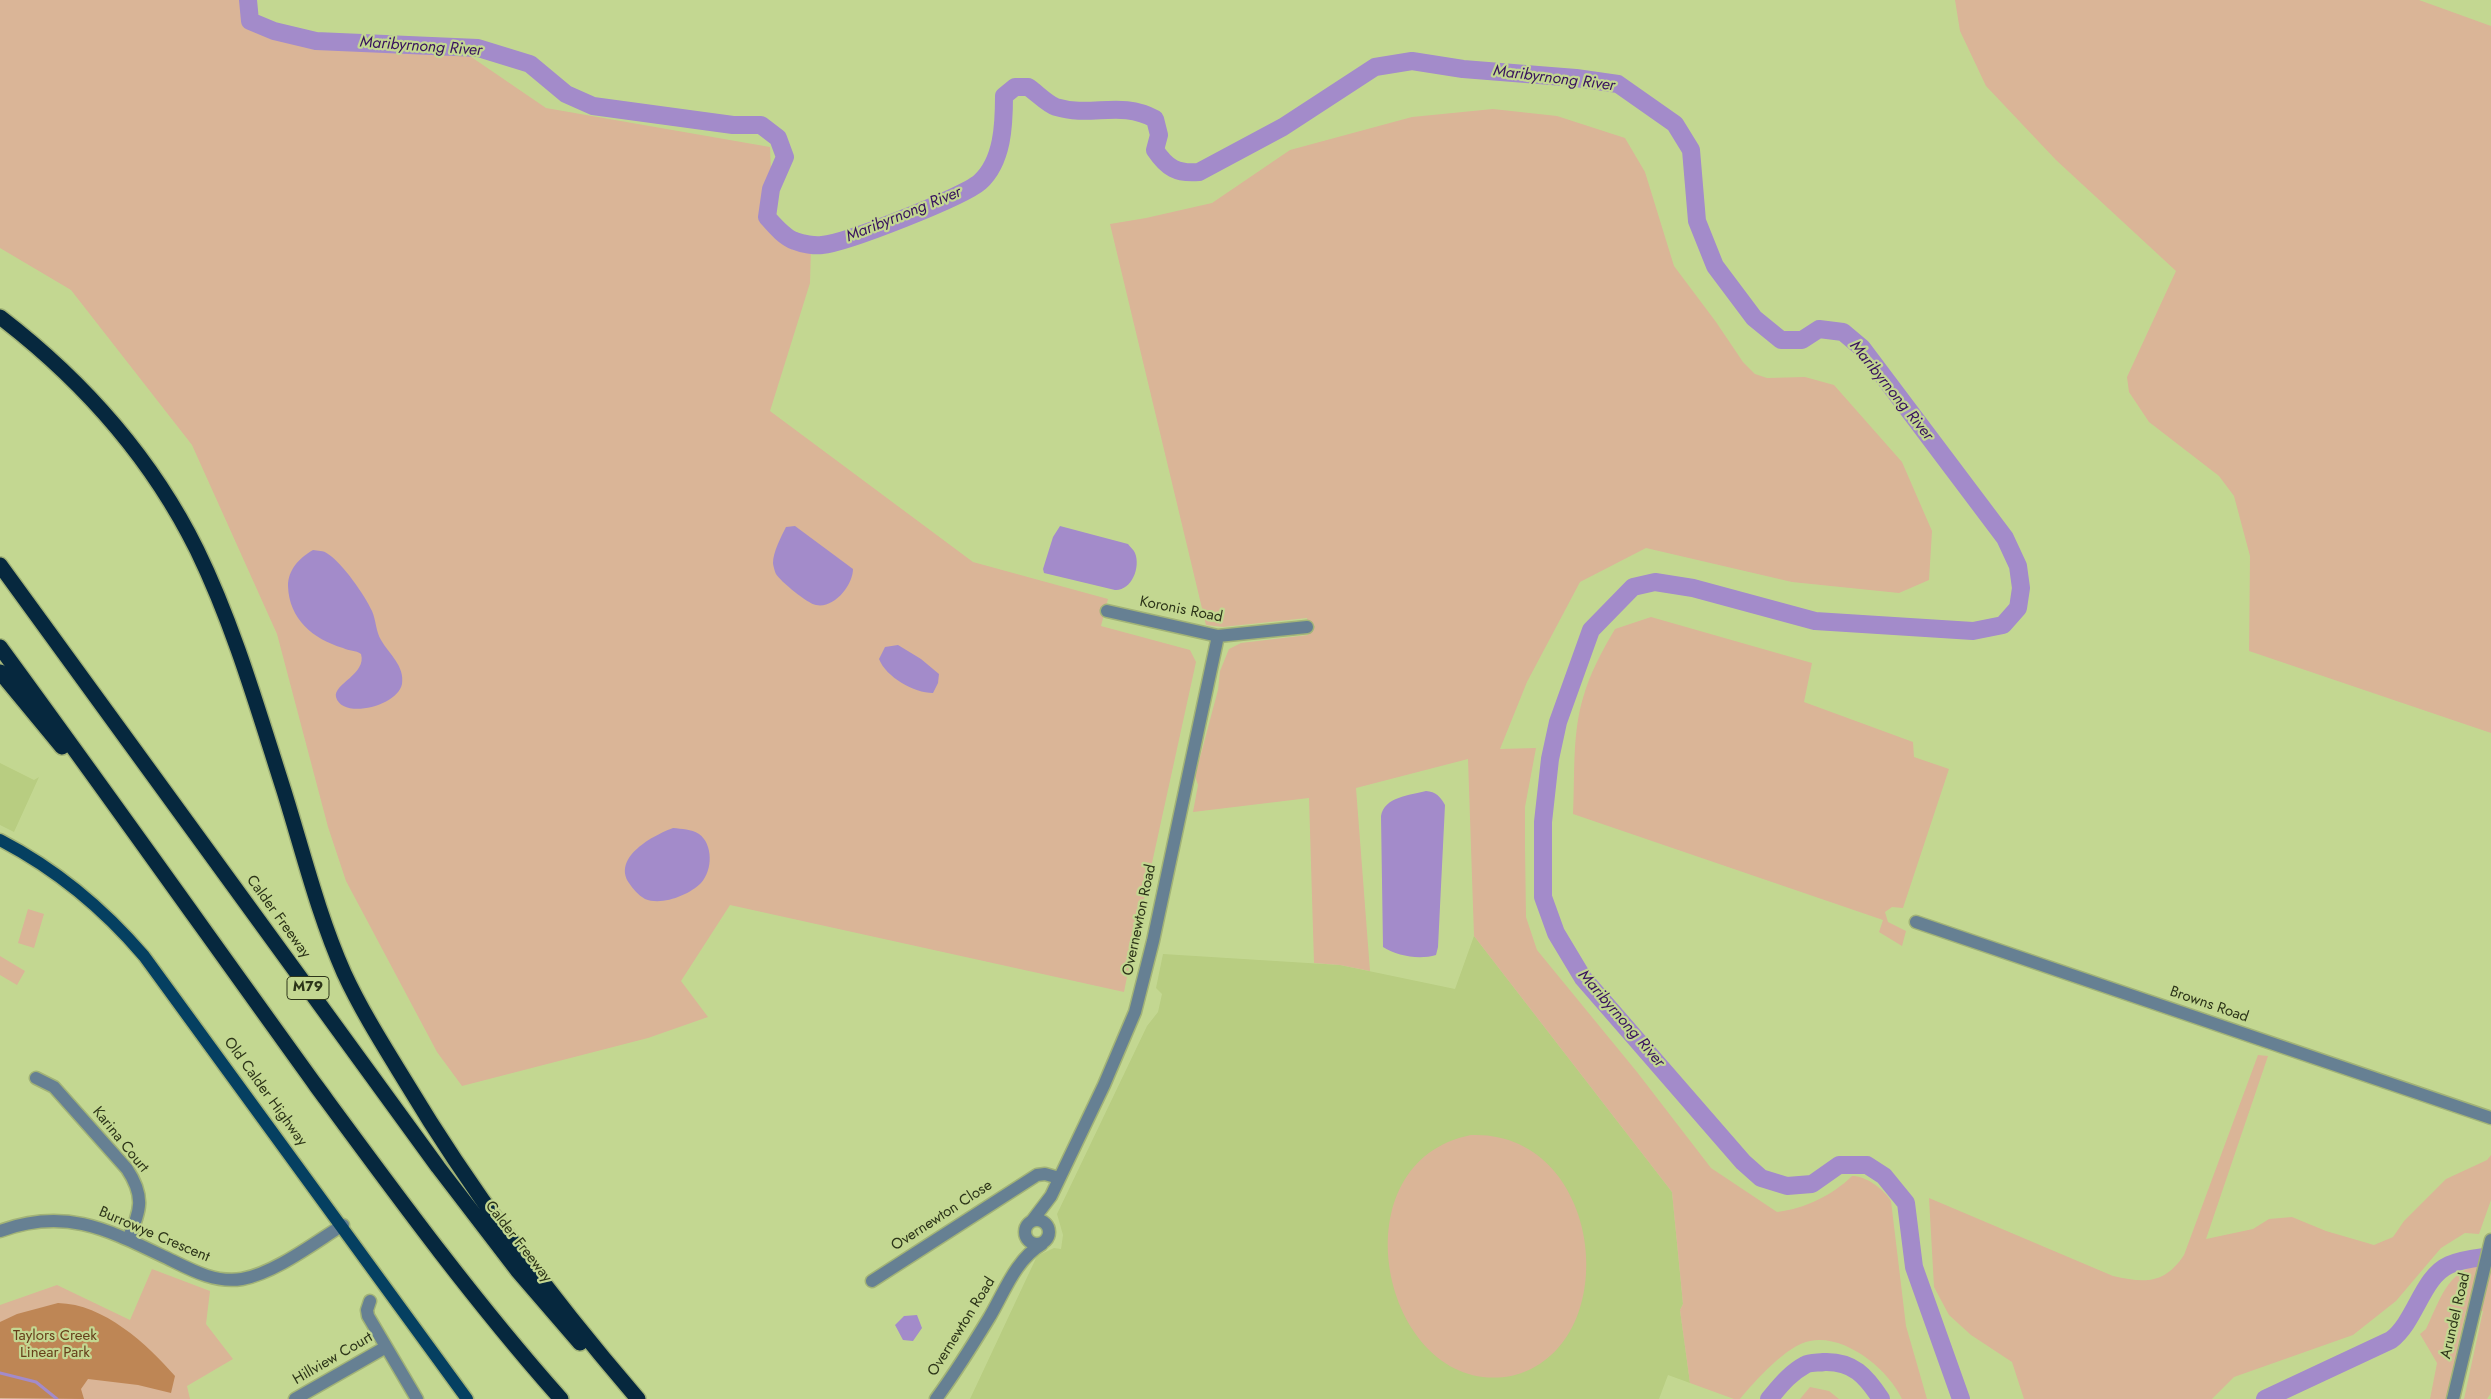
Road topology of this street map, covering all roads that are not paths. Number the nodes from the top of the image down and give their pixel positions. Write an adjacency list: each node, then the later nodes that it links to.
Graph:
1 (0, 317): 31 (highway)
2 (0, 565): 30 (highway, Calder Freeway / M79)
3 (1107, 611): 5 (street, Koronis Road)
4 (1308, 627): 5 (street, Koronis Road)
5 (1218, 636): 13 (street, Overnewton Road)
6 (0, 646): 9 (highway)
7 (0, 672): 9 (highway)
8 (0, 840): 15 (main road, Old Calder Highway)
9 (180, 898): 29 (highway)
10 (1916, 922): 12 (street, Browns Road)
11 (36, 1078): 19 (street, Karina Court)
12 (2491, 1118)
13 (1055, 1187): 14 (street, Overnewton Road); 16 (street, Overnewton Road); 23 (street, Overnewton Close)
14 (1032, 1221): 16 (street); 18 (street)
15 (342, 1225): 19 (street, Burrowye Crescent); 28 (main road, Old Calder Highway)
16 (1047, 1226): 21 (street)
17 (0, 1231): 19 (street, Burrowye Crescent)
18 (1025, 1236): 21 (street); 22 (street, Overnewton Road)
19 (128, 1239)
20 (2491, 1240): 33 (street, Arundel Road)
21 (1042, 1244): 22 (street, Overnewton Road)
22 (1015, 1271): 32 (street, Overnewton Road)
23 (872, 1281)
24 (370, 1301): 25 (street)
25 (386, 1347): 26 (street, Hillview Court); 27 (street)
26 (295, 1399)
27 (417, 1399)
28 (467, 1399)
29 (561, 1399)
30 (631, 1399)
31 (638, 1399)
32 (936, 1399)
33 (2453, 1399)

